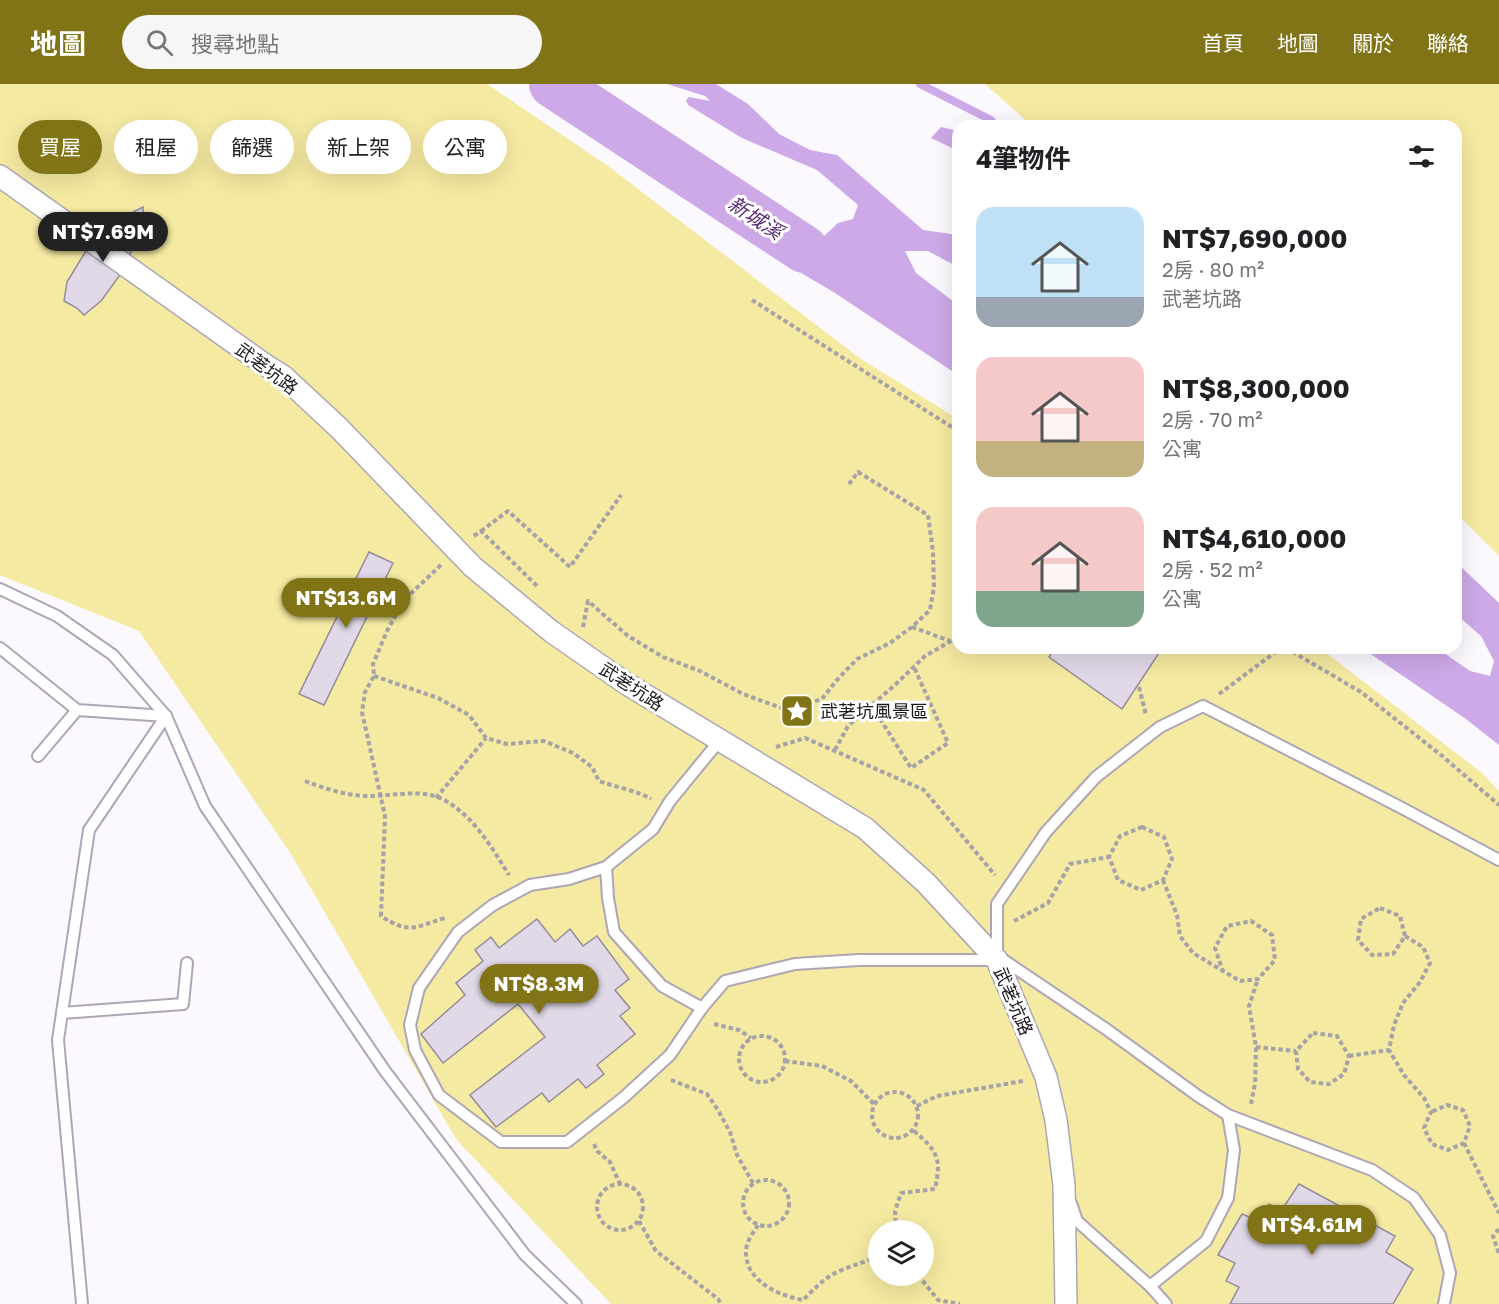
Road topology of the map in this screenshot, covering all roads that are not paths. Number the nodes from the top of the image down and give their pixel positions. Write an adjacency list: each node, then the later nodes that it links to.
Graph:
1 (0, 176): 6 (street, 武荖坑路)
2 (0, 589): 5 (lane)
3 (0, 648): 4 (lane)
4 (77, 710): 5 (lane); 7 (lane)
5 (166, 716): 13 (lane); 18 (lane)
6 (720, 740): 9 (lane); 10 (street, 武荖坑路)
7 (38, 756)
8 (1499, 860): 10 (lane)
9 (606, 867): 12 (lane); 12 (lane)
10 (997, 960): 12 (lane); 14 (lane); 15 (street, 武荖坑路)
11 (187, 963): 13 (lane)
12 (702, 1008)
13 (62, 1013): 17 (lane)
14 (1228, 1115): 16 (lane); 21 (lane)
15 (1064, 1185): 16 (lane); 19 (street, 武荖坑路)
16 (1150, 1286): 20 (lane)
17 (82, 1304)
18 (576, 1304)
19 (1066, 1304)
20 (1166, 1304)
21 (1444, 1304)

